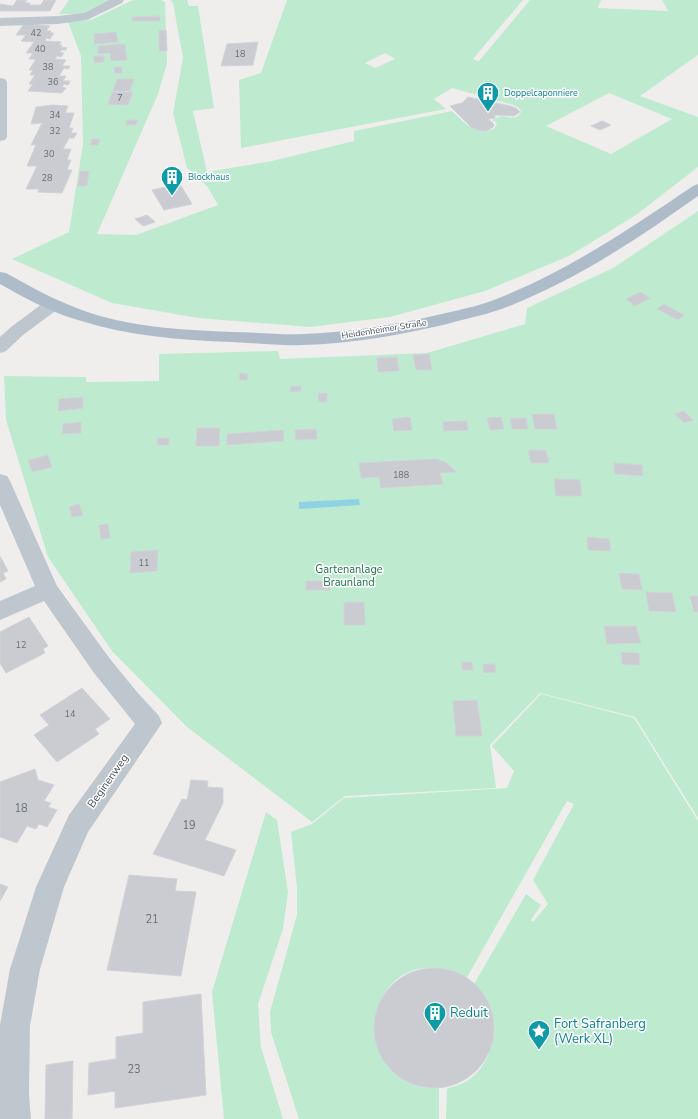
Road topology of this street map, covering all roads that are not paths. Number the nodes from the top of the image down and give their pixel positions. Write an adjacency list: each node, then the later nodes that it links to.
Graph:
1 (118, 0): 2 (street)
2 (0, 22)
3 (0, 82): 4 (street)
4 (0, 137)
5 (698, 189): 7 (main road, Heidenheimer Straße)
6 (0, 277): 7 (main road, Heidenheimer Straße)
7 (52, 305): 8 (street)
8 (0, 347)
9 (0, 481): 10 (street, Beginenweg)
10 (48, 590): 11 (street); 12 (street, Beginenweg)
11 (0, 611)
12 (15, 1119)

